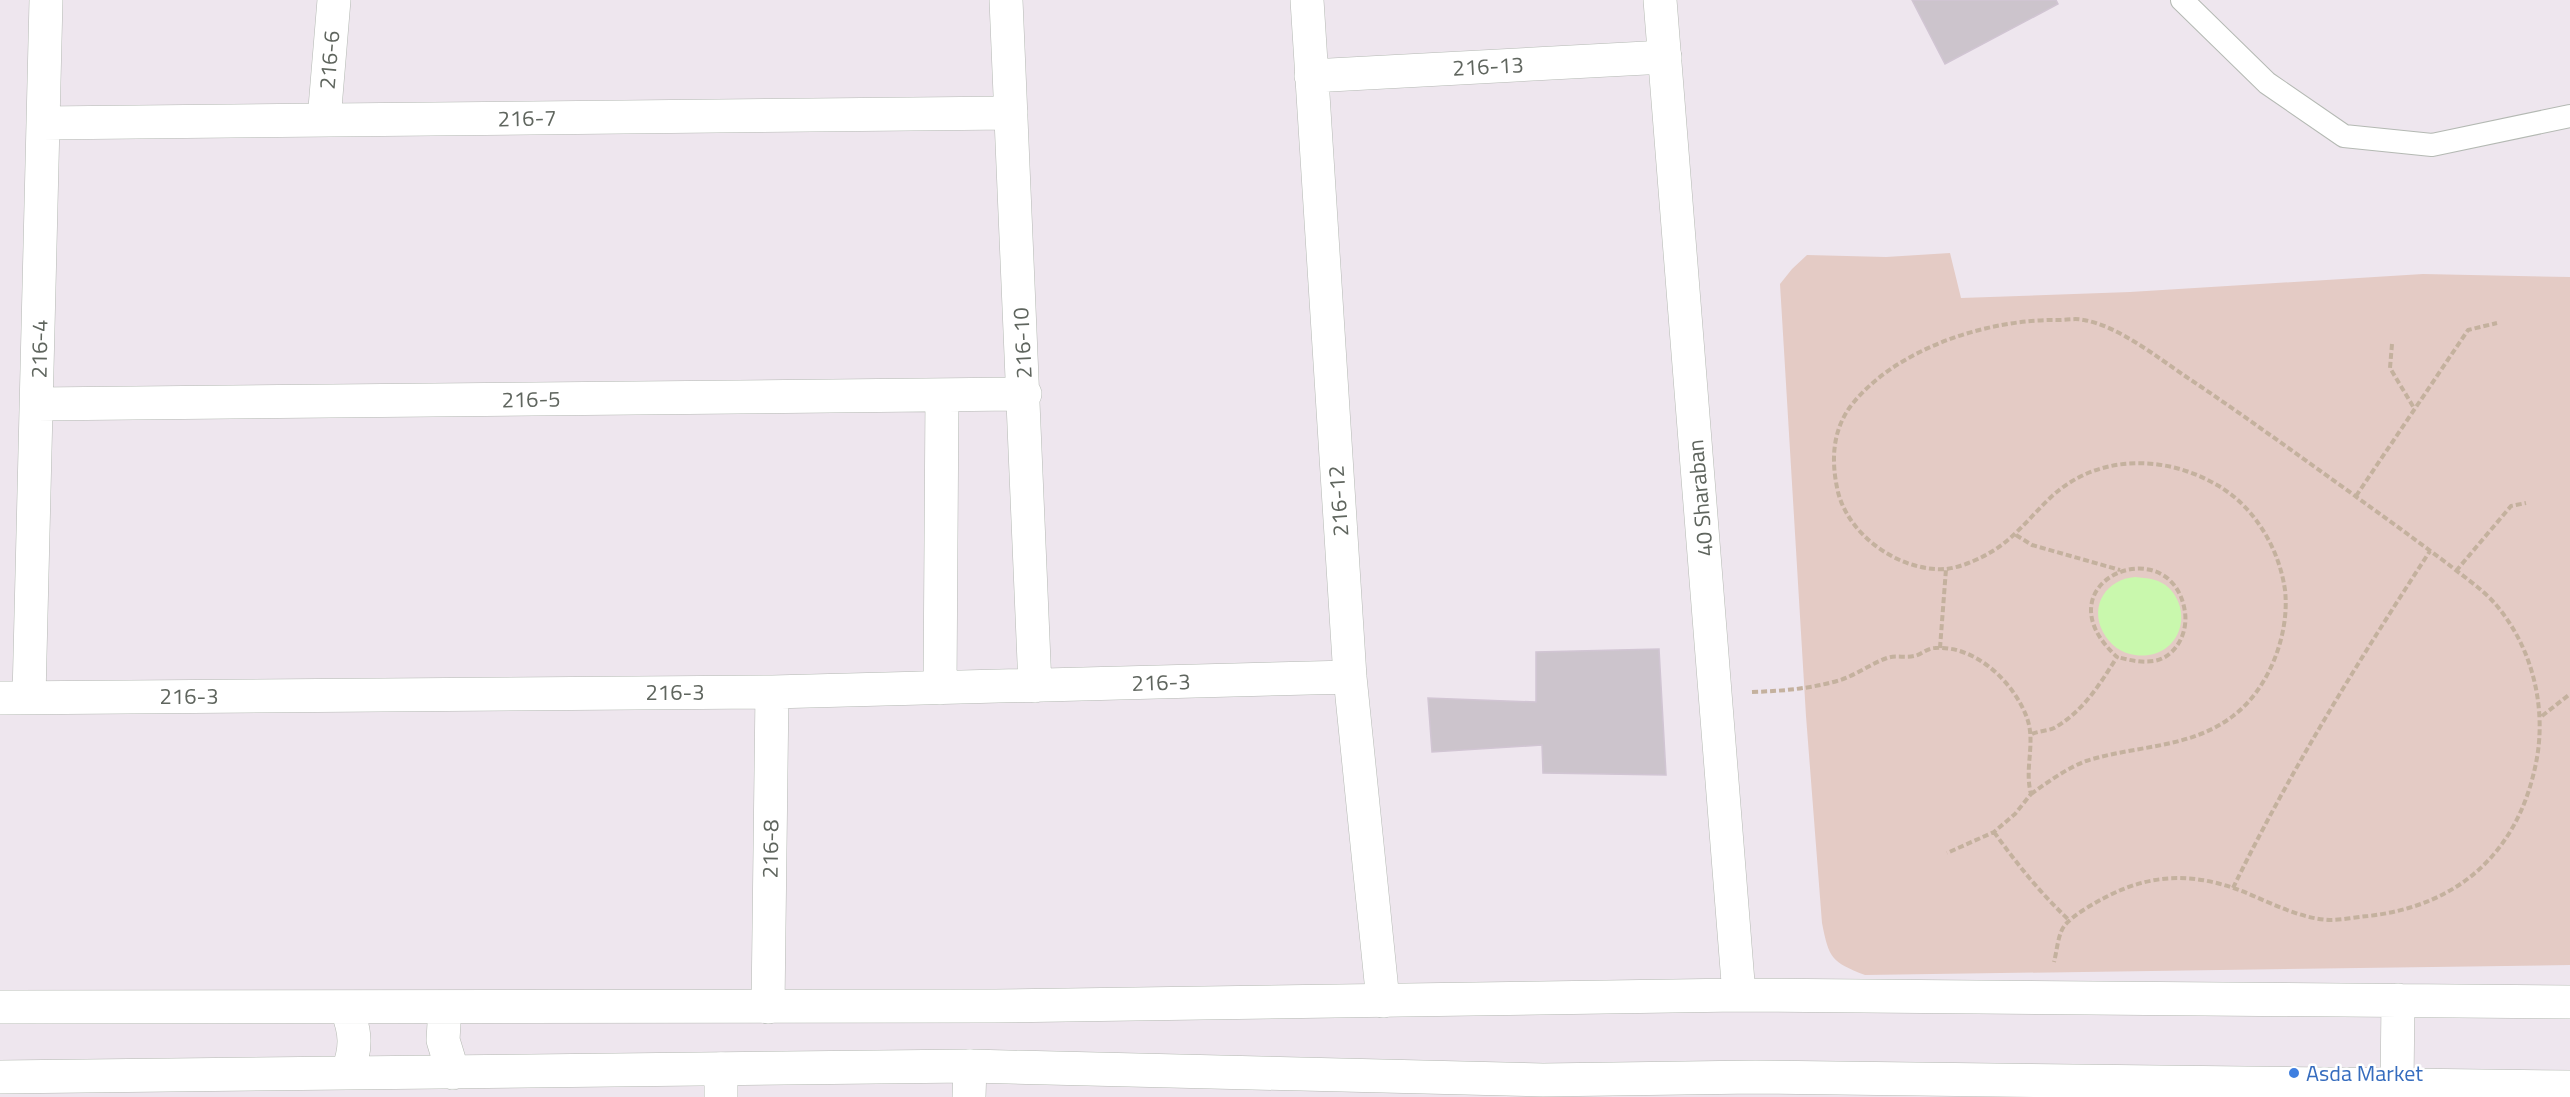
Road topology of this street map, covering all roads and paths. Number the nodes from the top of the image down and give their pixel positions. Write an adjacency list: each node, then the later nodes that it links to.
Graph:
1 (46, 0): 12 (street, 216-4)
2 (334, 0): 11 (street, 216-6)
3 (1006, 0): 9 (street, 216-10)
4 (1307, 0): 8 (street, 216-12)
5 (1660, 0): 7 (street, 40 Sharaban)
6 (2182, 0): 10 (lane)
7 (1665, 57): 8 (street, 216-13); 32 (street, 40 Sharaban)
8 (1311, 76): 28 (street, 216-12)
9 (1011, 113): 11 (street, 216-7); 15 (street, 216-10)
10 (2570, 116)
11 (324, 120): 12 (street, 216-7)
12 (43, 123): 17 (street, 216-4)
13 (2497, 322): 18 (path)
14 (2392, 344): 18 (path)
15 (1024, 394): 16 (street, 216-5); 29 (street, 216-10)
16 (942, 395): 17 (street, 216-5); 30 (street)
17 (37, 405): 34 (street, 216-4)
18 (2414, 408): 19 (path)
19 (2356, 496): 22 (path); 23 (path)
20 (2526, 503): 25 (path)
21 (2016, 534): 23 (path); 24 (path); 37 (path)
22 (2430, 551): 25 (path); 40 (path)
23 (1946, 569): 26 (path)
24 (2121, 570): 27 (path); 27 (path)
25 (2456, 571): 35 (path)
26 (1940, 648): 32 (path); 36 (path)
27 (2117, 657): 36 (path)
28 (1350, 677): 29 (street, 216-3); 45 (street, 216-12)
29 (1035, 686): 30 (street, 216-3)
30 (940, 688): 31 (street, 216-3)
31 (772, 692): 34 (street, 216-3); 49 (street, 216-8)
32 (1715, 694): 42 (street, 40 Sharaban)
33 (2570, 694): 35 (path)
34 (15, 697)
35 (2541, 716): 40 (path)
36 (2032, 734): 37 (path)
37 (2031, 794): 38 (path)
38 (1994, 832): 39 (path); 41 (path)
39 (1947, 853)
40 (2233, 888): 41 (path)
41 (2070, 921): 43 (path)
42 (1739, 995): 43 (street); 45 (street)
43 (2049, 998): 44 (street)
44 (2398, 1000): 46 (street); 56 (street)
45 (1383, 1001): 49 (street)
46 (2570, 1002)
47 (0, 1007): 50 (street)
48 (446, 1007): 49 (street); 50 (street); 52 (street)
49 (768, 1007)
50 (346, 1008): 51 (street)
51 (347, 1073): 52 (street); 53 (street)
52 (453, 1073): 55 (street)
53 (0, 1077)
54 (970, 1082): 55 (street); 57 (street)
55 (721, 1083)
56 (2397, 1086): 58 (street); 59 (street)
57 (1756, 1087): 59 (street)
58 (2570, 1087)
59 (2085, 1089)

